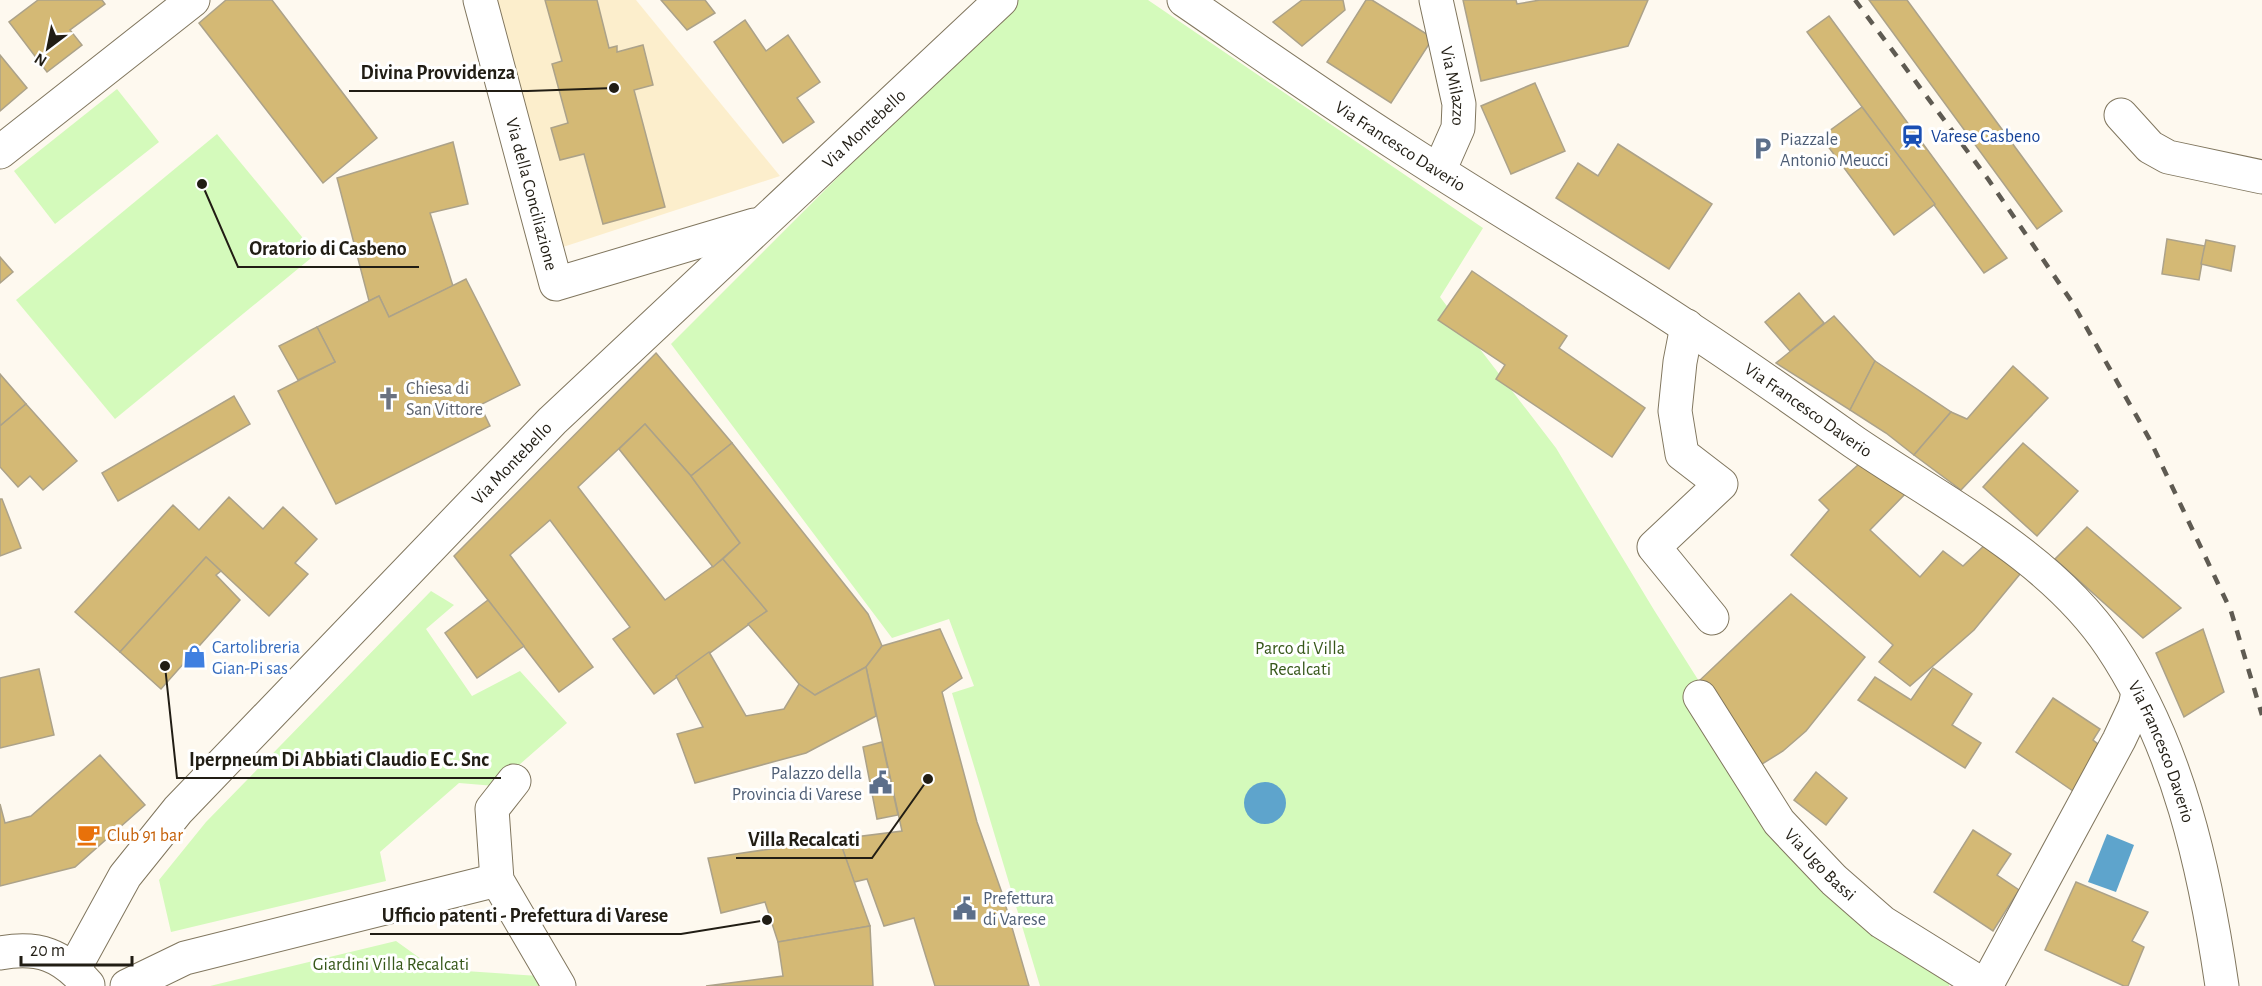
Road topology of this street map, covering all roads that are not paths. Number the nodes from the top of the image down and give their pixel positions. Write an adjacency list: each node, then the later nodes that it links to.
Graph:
1 (193, 0): 7 (street)
2 (480, 0): 10 (street, Via della Conciliazione)
3 (1001, 0): 10 (street, Via Montebello)
4 (1184, 0): 8 (street, Via Francesco Daverio)
5 (1436, 0): 8 (street, Via Milazzo)
6 (2121, 115): 9 (street)
7 (0, 152)
8 (1439, 171): 11 (street, Via Francesco Daverio)
9 (2262, 177)
10 (762, 222): 18 (street, Via Montebello)
11 (1687, 326): 12 (street); 13 (street, Via Francesco Daverio)
12 (1712, 618)
13 (2138, 693): 21 (street, Via Ugo Bassi); 22 (street, Via Francesco Daverio)
14 (1700, 697): 21 (street, Via Ugo Bassi)
15 (514, 782): 16 (street)
16 (497, 880): 19 (street); 20 (street)
17 (0, 953): 18 (street)
18 (81, 978)
19 (127, 986)
20 (559, 986)
21 (1985, 986)
22 (2222, 986)

